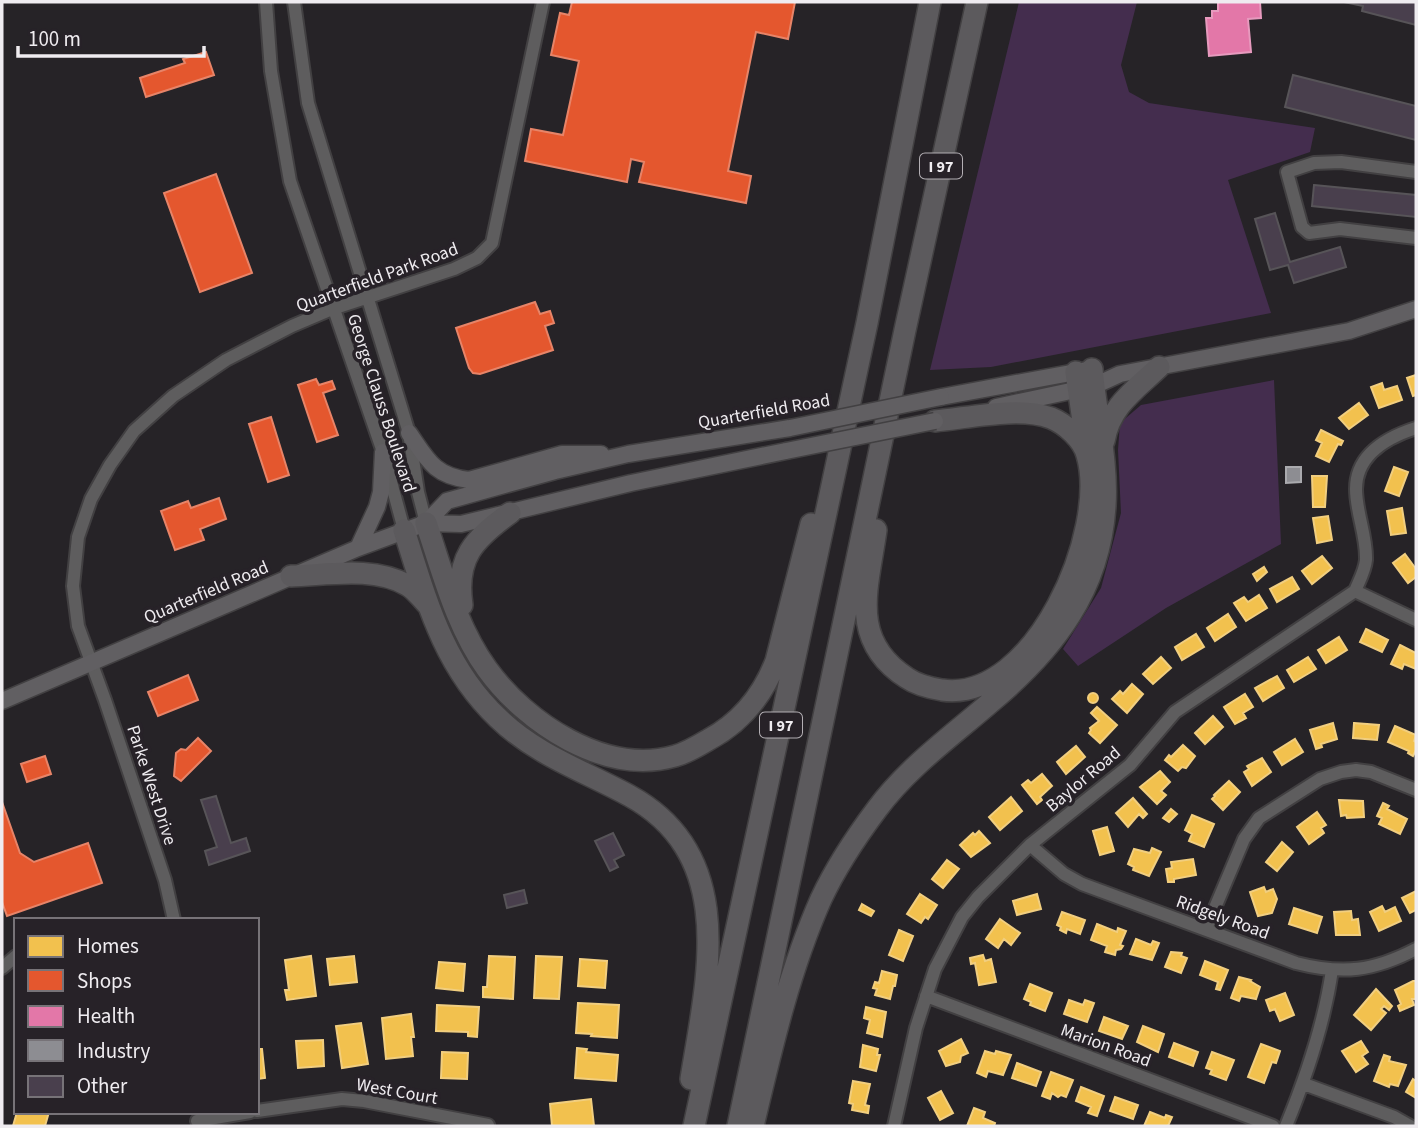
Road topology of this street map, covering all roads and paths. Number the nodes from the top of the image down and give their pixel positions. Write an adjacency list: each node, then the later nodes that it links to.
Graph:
1 (266, 2): 9 (street, George Clauss Boulevard)
2 (294, 2): 8 (street, George Clauss Boulevard)
3 (543, 2): 8 (street, Quarterfield Park Road)
4 (977, 2): 12 (highway, I 97)
5 (929, 7): 11 (highway, I 97)
6 (1416, 172): 7 (street)
7 (1416, 238)
8 (366, 299): 9 (street, Quarterfield Park Road); 17 (street, George Clauss Boulevard)
9 (332, 309): 18 (street, George Clauss Boulevard); 30 (street, Quarterfield Park Road)
10 (1416, 309): 13 (main road, Quarterfield Road)
11 (867, 323): 29 (highway); 45 (highway, I 97)
12 (905, 330): 19 (highway); 46 (highway, I 97)
13 (1159, 367): 14 (main road, Quarterfield Road); 19 (highway)
14 (1085, 379): 15 (main road, Quarterfield Road); 19 (highway); 20 (main road, Quarterfield Road, bridge)
15 (935, 421): 19 (highway); 21 (main road, Quarterfield Road, bridge)
16 (1416, 428): 26 (street)
17 (409, 433): 20 (main road); 22 (street, George Clauss Boulevard)
18 (383, 452): 23 (street, George Clauss Boulevard); 24 (main road)
19 (1095, 453): 47 (highway)
20 (628, 454): 22 (main road, Quarterfield Road)
21 (510, 513): 22 (main road, Quarterfield Road); 29 (highway)
22 (426, 523): 23 (main road, Quarterfield Road); 29 (highway)
23 (404, 530): 24 (main road, Quarterfield Road); 27 (highway)
24 (358, 548): 25 (main road, Quarterfield Road)
25 (291, 576): 27 (highway); 30 (main road, Quarterfield Road)
26 (1355, 591): 28 (street); 33 (street, Baylor Road)
27 (429, 606): 44 (highway)
28 (1416, 620)
29 (466, 635)
30 (92, 662): 31 (main road, Quarterfield Road); 34 (street, Parke West Drive)
31 (2, 701)
32 (1416, 790): 35 (street)
33 (1030, 845): 35 (street, Ridgely Road); 38 (street, Baylor Road)
34 (174, 918)
35 (1206, 929): 37 (street, Ridgely Road)
36 (1416, 949): 37 (street, Ridgely Road)
37 (1332, 970): 39 (street)
38 (926, 996): 48 (street, Baylor Road); 49 (street, Marion Road)
39 (1304, 1084): 50 (street); 51 (street)
40 (259, 1111): 43 (street, West Court)
41 (236, 1114): 42 (street)
42 (196, 1120)
43 (488, 1125)
44 (683, 1126)
45 (694, 1126)
46 (738, 1126)
47 (753, 1126)
48 (894, 1126)
49 (1273, 1126)
50 (1286, 1126)
51 (1410, 1126)

